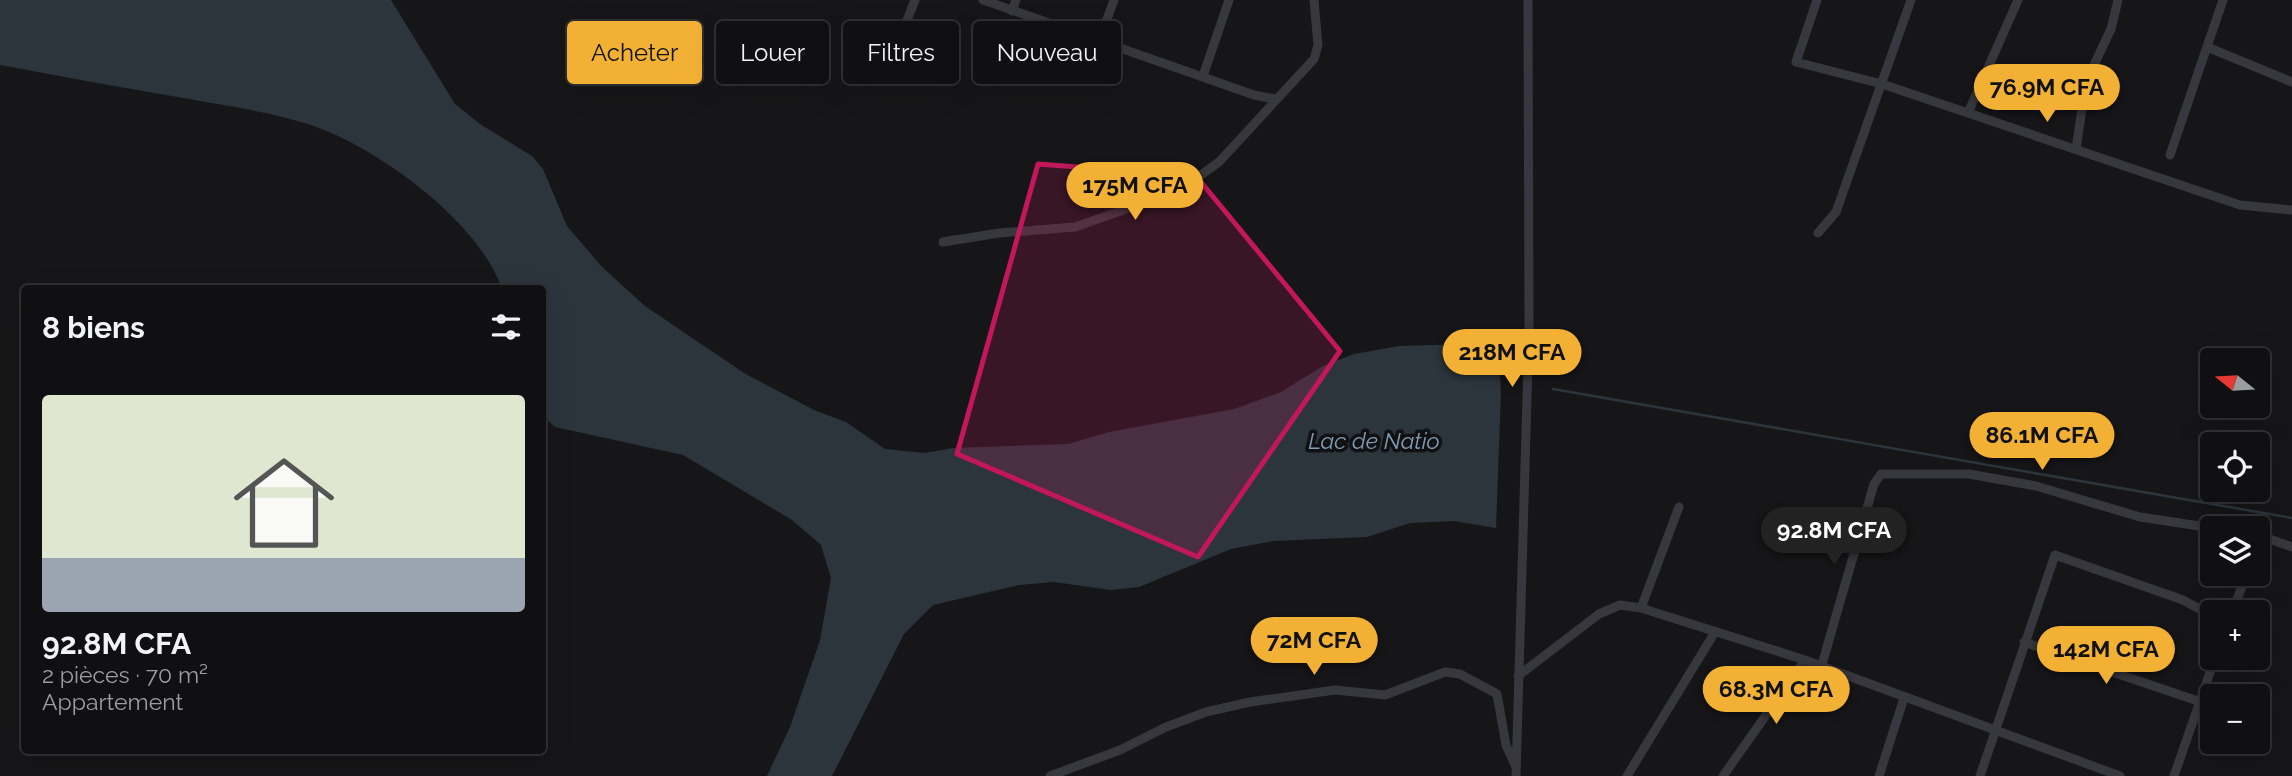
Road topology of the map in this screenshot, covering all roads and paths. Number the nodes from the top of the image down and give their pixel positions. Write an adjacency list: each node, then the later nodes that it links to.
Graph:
1 (915, 0): 14 (street)
2 (983, 0): 13 (street)
3 (1016, 0): 13 (street)
4 (1114, 0): 16 (street)
5 (1229, 0): 19 (street)
6 (1314, 0): 22 (street)
7 (1528, 0): 40 (street)
8 (1817, 0): 21 (street)
9 (1912, 0): 21 (street)
10 (2018, 0): 23 (street)
11 (2118, 0): 24 (street)
12 (2223, 0): 17 (street)
13 (1013, 11): 15 (street)
14 (907, 21)
15 (1042, 21)
16 (1106, 21)
17 (2207, 47): 20 (street); 25 (street)
18 (1121, 48): 19 (street)
19 (1203, 76): 22 (street)
20 (2292, 82)
21 (1882, 84): 23 (street); 27 (street)
22 (1275, 99): 28 (street)
23 (1968, 113): 24 (street)
24 (2076, 149): 26 (street)
25 (2171, 155)
26 (2292, 210)
27 (1818, 233)
28 (943, 242)
29 (1679, 507): 33 (street)
30 (2200, 526): 38 (street)
31 (2270, 539): 32 (street)
32 (2292, 547)
33 (1641, 608): 35 (street); 40 (street)
34 (2200, 609): 36 (street)
35 (1715, 632): 37 (street); 46 (street)
36 (2024, 642): 42 (street); 43 (street)
37 (1805, 660): 38 (street); 47 (street)
38 (1821, 668): 41 (street)
39 (2210, 670): 42 (street)
40 (1518, 676): 44 (street)
41 (1904, 698): 43 (street); 48 (street)
42 (2198, 701): 51 (street)
43 (1995, 731): 49 (street); 50 (street)
44 (1516, 771): 45 (street)
45 (1050, 776)
46 (1628, 776)
47 (1723, 776)
48 (1879, 776)
49 (1980, 776)
50 (2120, 776)
51 (2174, 776)

